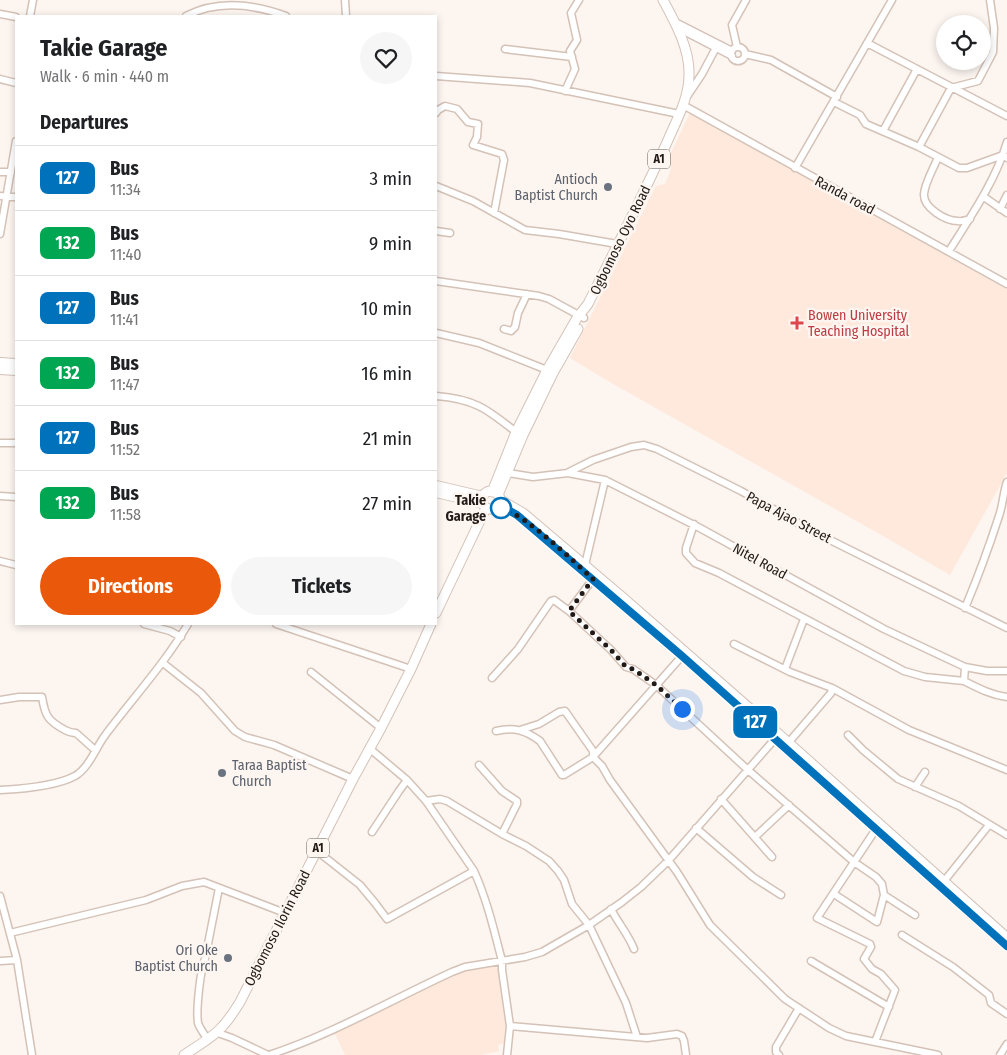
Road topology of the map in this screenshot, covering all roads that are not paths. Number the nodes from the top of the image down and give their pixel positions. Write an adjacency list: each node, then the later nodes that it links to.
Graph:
1 (33, 0): 10 (street)
2 (344, 0): 13 (street)
3 (579, 0): 21 (street)
4 (663, 0): 15 (highway, Ogbomoso Oyo Road / A1)
5 (746, 0): 19 (street)
6 (892, 0): 16 (street)
7 (990, 0): 26 (street)
8 (242, 3): 11 (street); 12 (street)
9 (0, 14): 14 (street)
10 (30, 15)
11 (188, 15)
12 (283, 15)
13 (346, 15)
14 (15, 17)
15 (675, 24): 17 (street); 29 (highway, Ogbomoso Oyo Road / A1)
16 (867, 43): 22 (street); 28 (street)
17 (716, 47): 19 (street); 29 (street)
18 (505, 49): 21 (street)
19 (734, 51): 20 (street); 20 (street)
20 (745, 54): 28 (street)
21 (572, 56): 27 (street)
22 (917, 70): 26 (street); 33 (street)
23 (437, 76): 27 (street)
24 (0, 79): 25 (street)
25 (15, 83)
26 (951, 88): 32 (street); 36 (street)
27 (565, 91): 31 (street)
28 (836, 99): 33 (street); 39 (street)
29 (684, 102): 31 (highway, Ogbomoso Oyo Road / A1); 39 (street, Randa road)
30 (437, 112): 47 (street)
31 (679, 114): 53 (highway, Ogbomoso Oyo Road / A1)
32 (1007, 116)
33 (883, 131): 36 (street)
34 (1007, 142): 37 (street)
35 (15, 147): 41 (street)
36 (919, 147): 38 (street)
37 (1005, 156): 38 (street); 45 (street)
38 (938, 157): 49 (street)
39 (795, 168): 54 (street, Randa road)
40 (0, 172): 41 (street)
41 (11, 172): 44 (street)
42 (437, 186): 47 (street)
43 (1007, 195): 46 (street)
44 (3, 197): 52 (street)
45 (984, 197): 46 (street); 49 (street)
46 (1000, 209): 48 (street)
47 (494, 213): 53 (street)
48 (1007, 213)
49 (970, 219): 54 (street)
50 (437, 231): 51 (street)
51 (450, 232)
52 (0, 234)
53 (617, 244): 58 (highway, Ogbomoso Oyo Road / A1)
54 (949, 251): 56 (street, Randa road)
55 (437, 281): 57 (street)
56 (1007, 284)
57 (527, 294): 58 (street); 59 (street)
58 (582, 315): 64 (highway, Ogbomoso Oyo Road / A1); 70 (highway, Ogbomoso Oyo Road / A1)
59 (504, 329)
60 (437, 333): 64 (street)
61 (0, 362): 62 (main road)
62 (15, 364)
63 (0, 370): 65 (main road)
64 (547, 370): 67 (highway, Ogbomoso Oyo Road / A1)
65 (15, 371)
66 (437, 396): 67 (street)
67 (516, 432): 78 (highway, Ogbomoso Oyo Road / A1)
68 (0, 443): 69 (street)
69 (15, 443)
70 (508, 473): 71 (street, Nitel Road); 78 (highway, Ogbomoso Oyo Road / A1)
71 (568, 473): 72 (street, Nitel Road); 85 (street, Papa Ajao Street)
72 (605, 480): 80 (street, Nitel Road); 83 (street)
73 (1007, 482): 85 (street)
74 (437, 485): 79 (main road)
75 (437, 492): 79 (main road)
76 (0, 496): 77 (street)
77 (15, 497)
78 (497, 498): 79 (highway); 79 (highway); 83 (main road); 84 (main road)
79 (484, 503): 86 (highway)
80 (694, 524): 88 (street); 98 (street, Nitel Road)
81 (0, 561): 82 (street)
82 (15, 565)
83 (585, 565): 107 (main road)
84 (593, 579): 87 (street); 96 (main road)
85 (965, 608): 93 (street, Papa Ajao Street)
86 (437, 610)
87 (569, 611): 103 (street); 105 (street)
88 (804, 620): 100 (street); 104 (street)
89 (148, 625): 94 (street)
90 (187, 625): 94 (street)
91 (431, 625): 99 (highway, Ogbomoso Ilorin Road / A1)
92 (294, 627): 99 (street)
93 (1007, 628)
94 (181, 637): 97 (street)
95 (734, 644): 100 (street)
96 (682, 656): 105 (street); 107 (main road)
97 (163, 663): 117 (street); 123 (street)
98 (965, 667): 101 (street, Nitel Road); 104 (street)
99 (411, 669): 110 (highway, Ogbomoso Ilorin Road / A1)
100 (785, 669): 106 (street)
101 (1007, 671)
102 (311, 672): 110 (street)
103 (492, 678)
104 (964, 681): 108 (street)
105 (656, 685): 118 (street); 120 (street)
106 (832, 688): 115 (street); 121 (street)
107 (727, 693): 114 (main road); 115 (main road)
108 (1007, 696)
109 (0, 700): 117 (street)
110 (381, 728): 116 (highway, Ogbomoso Ilorin Road / A1)
111 (520, 730): 112 (street); 118 (street); 118 (street)
112 (496, 732)
113 (848, 735): 125 (street)
114 (774, 740): 120 (street); 132 (main road)
115 (789, 742): 142 (main road)
116 (369, 748): 123 (highway, Ogbomoso Ilorin Road / A1); 124 (street)
117 (95, 750): 126 (street)
118 (593, 757): 139 (street)
119 (479, 765): 134 (street)
120 (748, 770): 127 (street); 129 (street)
121 (1007, 770)
122 (925, 772): 125 (street)
123 (353, 779): 137 (highway, Ogbomoso Ilorin Road / A1)
124 (407, 780): 128 (street); 133 (street)
125 (915, 787): 130 (street)
126 (0, 790)
127 (722, 799): 131 (street); 136 (street)
128 (426, 801): 134 (street); 141 (street)
129 (788, 805): 136 (street); 140 (street)
130 (989, 825): 135 (street); 142 (street)
131 (696, 828): 139 (street); 145 (street)
132 (876, 830): 140 (street); 155 (main road)
133 (372, 832)
134 (502, 834): 151 (street)
135 (1007, 835)
136 (755, 838): 138 (street)
137 (317, 851): 141 (street); 149 (highway, Ogbomoso Ilorin Road / A1)
138 (772, 857)
139 (668, 861): 148 (street); 162 (street)
140 (854, 862): 144 (street); 147 (street)
141 (474, 871): 159 (street)
142 (945, 880): 154 (main road)
143 (219, 888): 149 (street); 152 (street); 169 (street)
144 (834, 894): 147 (street); 161 (street)
145 (780, 895)
146 (0, 896): 152 (street)
147 (884, 896): 150 (street)
148 (611, 909): 151 (street); 156 (street)
149 (285, 914): 164 (highway, Ogbomoso Ilorin Road / A1)
150 (915, 915)
151 (588, 925): 159 (street); 167 (street)
152 (10, 933): 157 (street)
153 (902, 935): 163 (street)
154 (1007, 937)
155 (1007, 946)
156 (634, 949)
157 (16, 960): 158 (street); 172 (street)
158 (0, 961)
159 (502, 961): 165 (street); 174 (street)
160 (811, 961): 161 (street)
161 (889, 1007): 170 (street)
162 (799, 1008): 170 (street); 177 (street)
163 (1007, 1014)
164 (225, 1025): 166 (highway, Ogbomoso Ilorin Road / A1); 168 (street)
165 (510, 1026): 167 (street); 175 (street)
166 (218, 1033): 168 (street); 169 (highway, Ogbomoso Ilorin Road / A1)
167 (637, 1037): 176 (street)
168 (232, 1038): 174 (street)
169 (208, 1040): 173 (highway, Ogbomoso Ilorin Road / A1)
170 (875, 1042): 178 (street)
171 (1007, 1044): 179 (street)
172 (32, 1055)
173 (184, 1055)
174 (268, 1055)
175 (507, 1055)
176 (686, 1055)
177 (778, 1055)
178 (938, 1055)
179 (1000, 1055)

